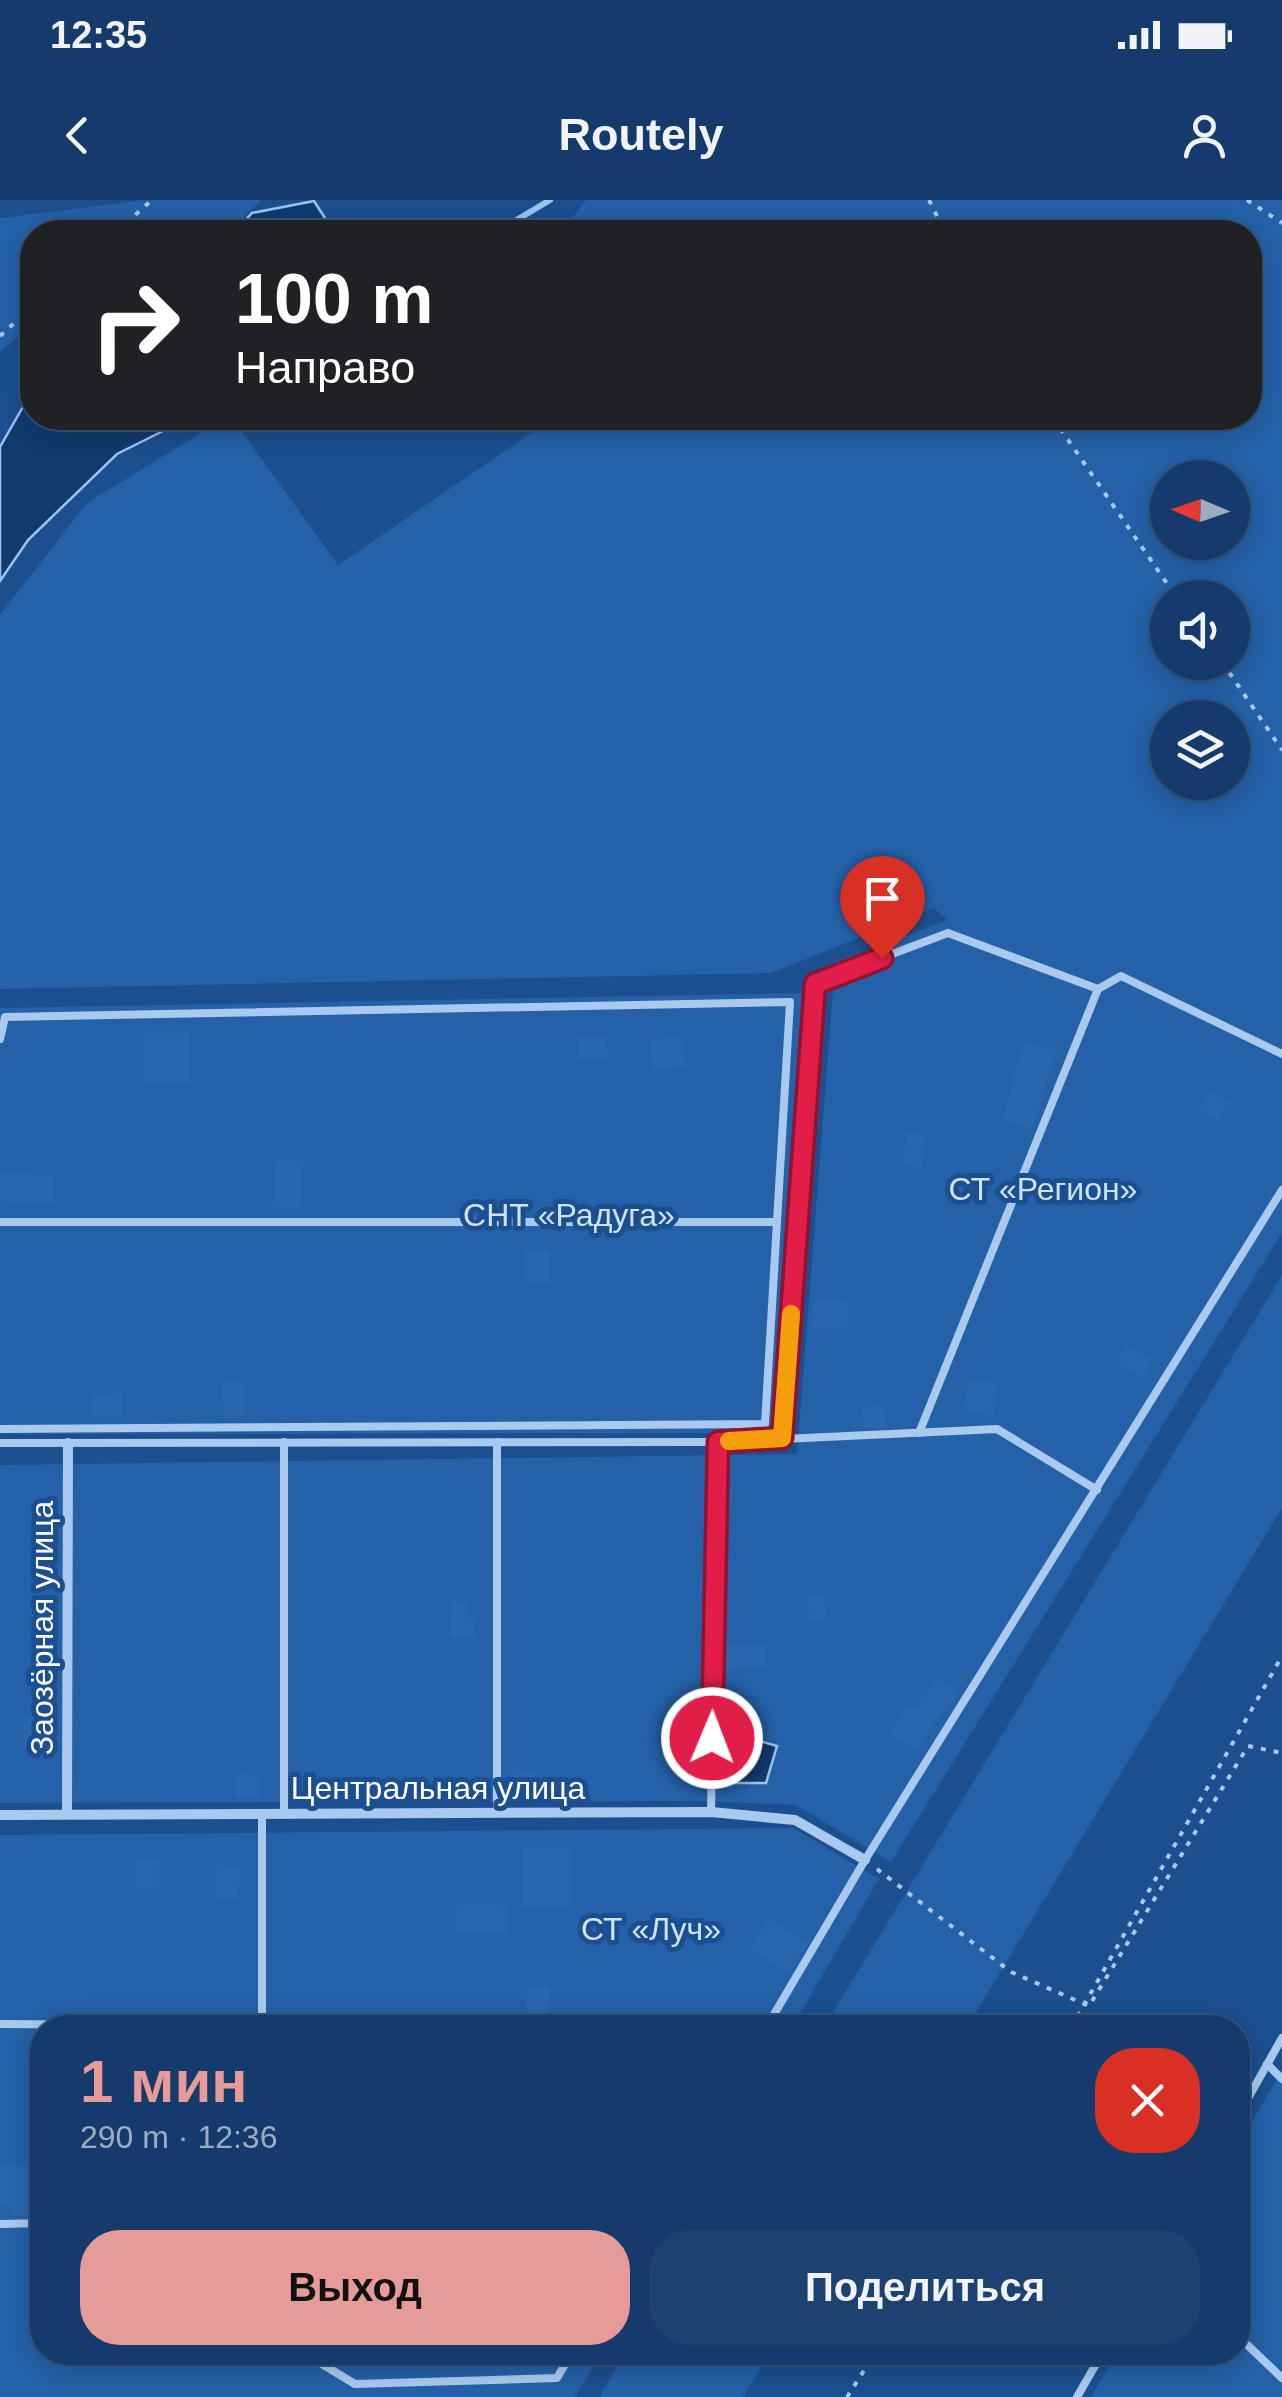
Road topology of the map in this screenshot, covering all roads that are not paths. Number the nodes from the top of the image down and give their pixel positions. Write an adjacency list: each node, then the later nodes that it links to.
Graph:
1 (1098, 989): 3 (lane); 8 (lane); 9 (lane)
2 (0, 1038): 6 (lane)
3 (1282, 1054)
4 (1282, 1190): 15 (lane)
5 (0, 1222): 6 (lane)
6 (777, 1222): 7 (lane)
7 (0, 1429)
8 (918, 1433): 9 (lane); 15 (lane)
9 (782, 1438): 13 (lane)
10 (68, 1442): 11 (lane); 14 (lane); 18 (street, Заозёрная улица)
11 (284, 1442): 12 (lane); 20 (lane)
12 (497, 1442): 13 (lane); 17 (lane)
13 (718, 1442): 16 (lane)
14 (0, 1443)
15 (1097, 1490): 22 (lane)
16 (711, 1812): 17 (street, Центральная улица); 22 (street, Центральная улица)
17 (497, 1813): 20 (street, Центральная улица)
18 (66, 1814): 19 (street, Центральная улица); 21 (street, Центральная улица)
19 (262, 1814): 20 (street, Центральная улица); 23 (lane)
20 (284, 1814)
21 (0, 1815)
22 (865, 1860): 24 (lane)
23 (262, 2015)
24 (774, 2015)
25 (0, 2024): 26 (lane)
26 (30, 2024)
27 (1282, 2038): 28 (lane)
28 (1267, 2064): 29 (lane); 30 (lane)
29 (1282, 2079)
30 (1250, 2094)
31 (30, 2223): 32 (lane)
32 (0, 2224)
33 (1250, 2347): 37 (lane)
34 (324, 2365): 35 (lane)
35 (564, 2365)
36 (1096, 2365): 38 (lane)
37 (1282, 2378)
38 (1078, 2397)

